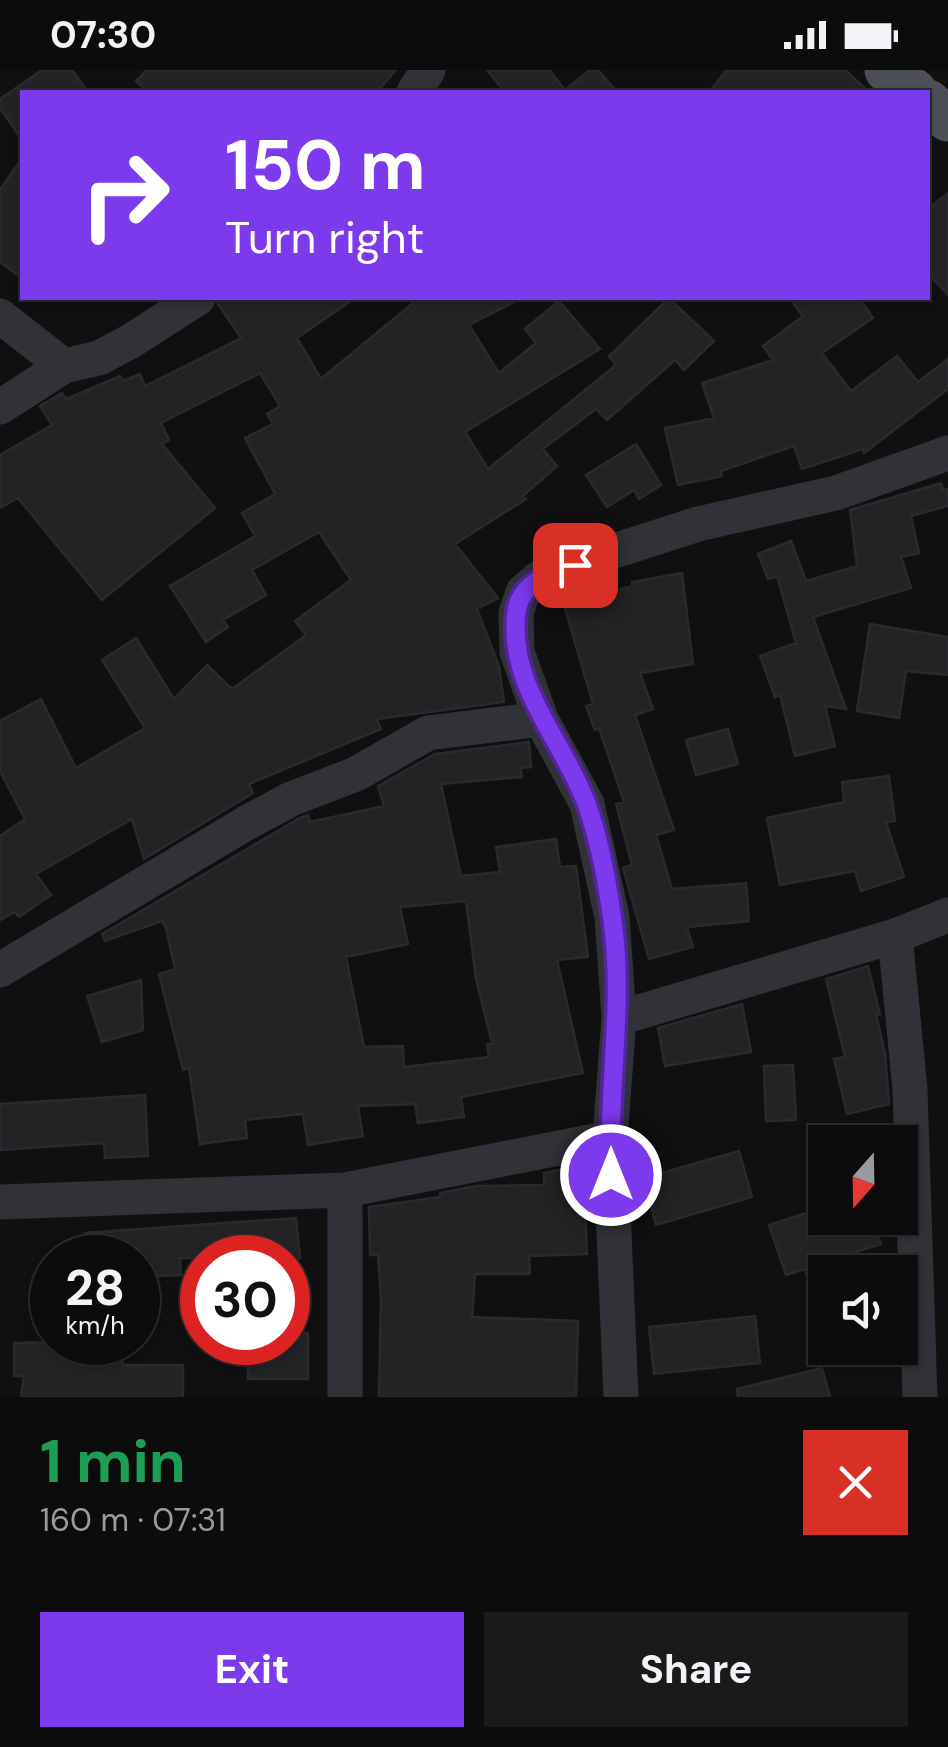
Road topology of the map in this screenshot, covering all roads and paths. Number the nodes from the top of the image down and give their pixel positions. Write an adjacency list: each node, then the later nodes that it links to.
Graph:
1 (887, 70): 2 (main road)
2 (912, 90)
3 (195, 300): 5 (street)
4 (0, 316): 5 (street)
5 (64, 366): 6 (street)
6 (0, 407)
7 (948, 454): 8 (street)
8 (541, 719): 11 (street); 12 (street)
9 (948, 915): 10 (street)
10 (895, 936): 12 (street); 18 (street)
11 (0, 970)
12 (619, 1018): 13 (street)
13 (610, 1138): 14 (street); 17 (street)
14 (345, 1190): 15 (street); 16 (street)
15 (0, 1202)
16 (346, 1397)
17 (621, 1397)
18 (920, 1397)

